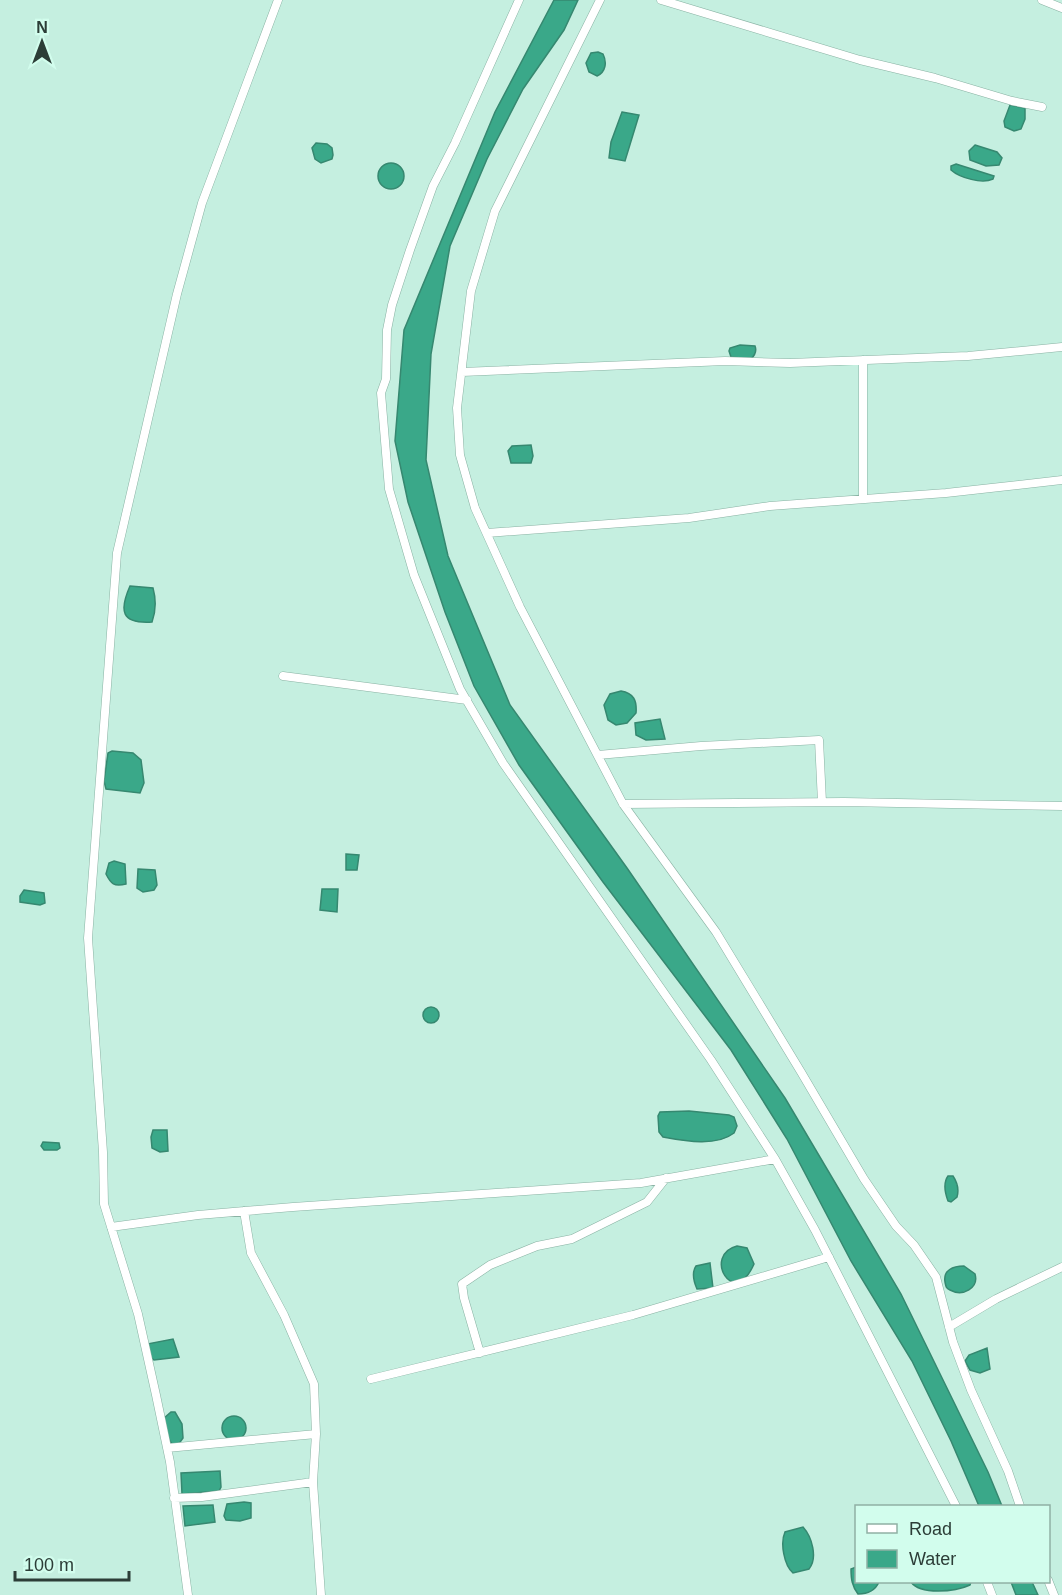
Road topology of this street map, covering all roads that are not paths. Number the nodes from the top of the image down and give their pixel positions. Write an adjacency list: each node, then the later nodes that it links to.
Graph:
1 (278, 0): 23 (street)
2 (519, 0): 15 (street)
3 (600, 0): 10 (street)
4 (662, 0): 7 (street)
5 (1042, 0): 6 (street)
6 (1062, 8)
7 (1042, 107)
8 (1062, 347): 9 (street)
9 (863, 360): 10 (street); 12 (street)
10 (462, 372): 13 (street)
11 (1062, 480): 12 (street)
12 (863, 499): 13 (street)
13 (487, 533): 16 (street)
14 (283, 676): 15 (street)
15 (467, 700): 20 (street)
16 (598, 755): 17 (street); 18 (street)
17 (822, 802): 18 (street); 19 (street)
18 (623, 804): 26 (street)
19 (1062, 806)
20 (775, 1159): 21 (street); 24 (street)
21 (666, 1178): 22 (street); 27 (street)
22 (244, 1211): 23 (street); 29 (street)
23 (111, 1227): 30 (street)
24 (829, 1257): 27 (street); 33 (street)
25 (1062, 1267): 26 (street)
26 (950, 1328): 34 (street)
27 (480, 1353): 28 (street)
28 (371, 1379)
29 (316, 1434): 30 (street); 31 (street)
30 (167, 1448): 32 (street)
31 (313, 1482): 32 (street); 36 (street)
32 (174, 1498): 35 (street)
33 (955, 1505)
34 (1020, 1505)
35 (188, 1595)
36 (321, 1595)

